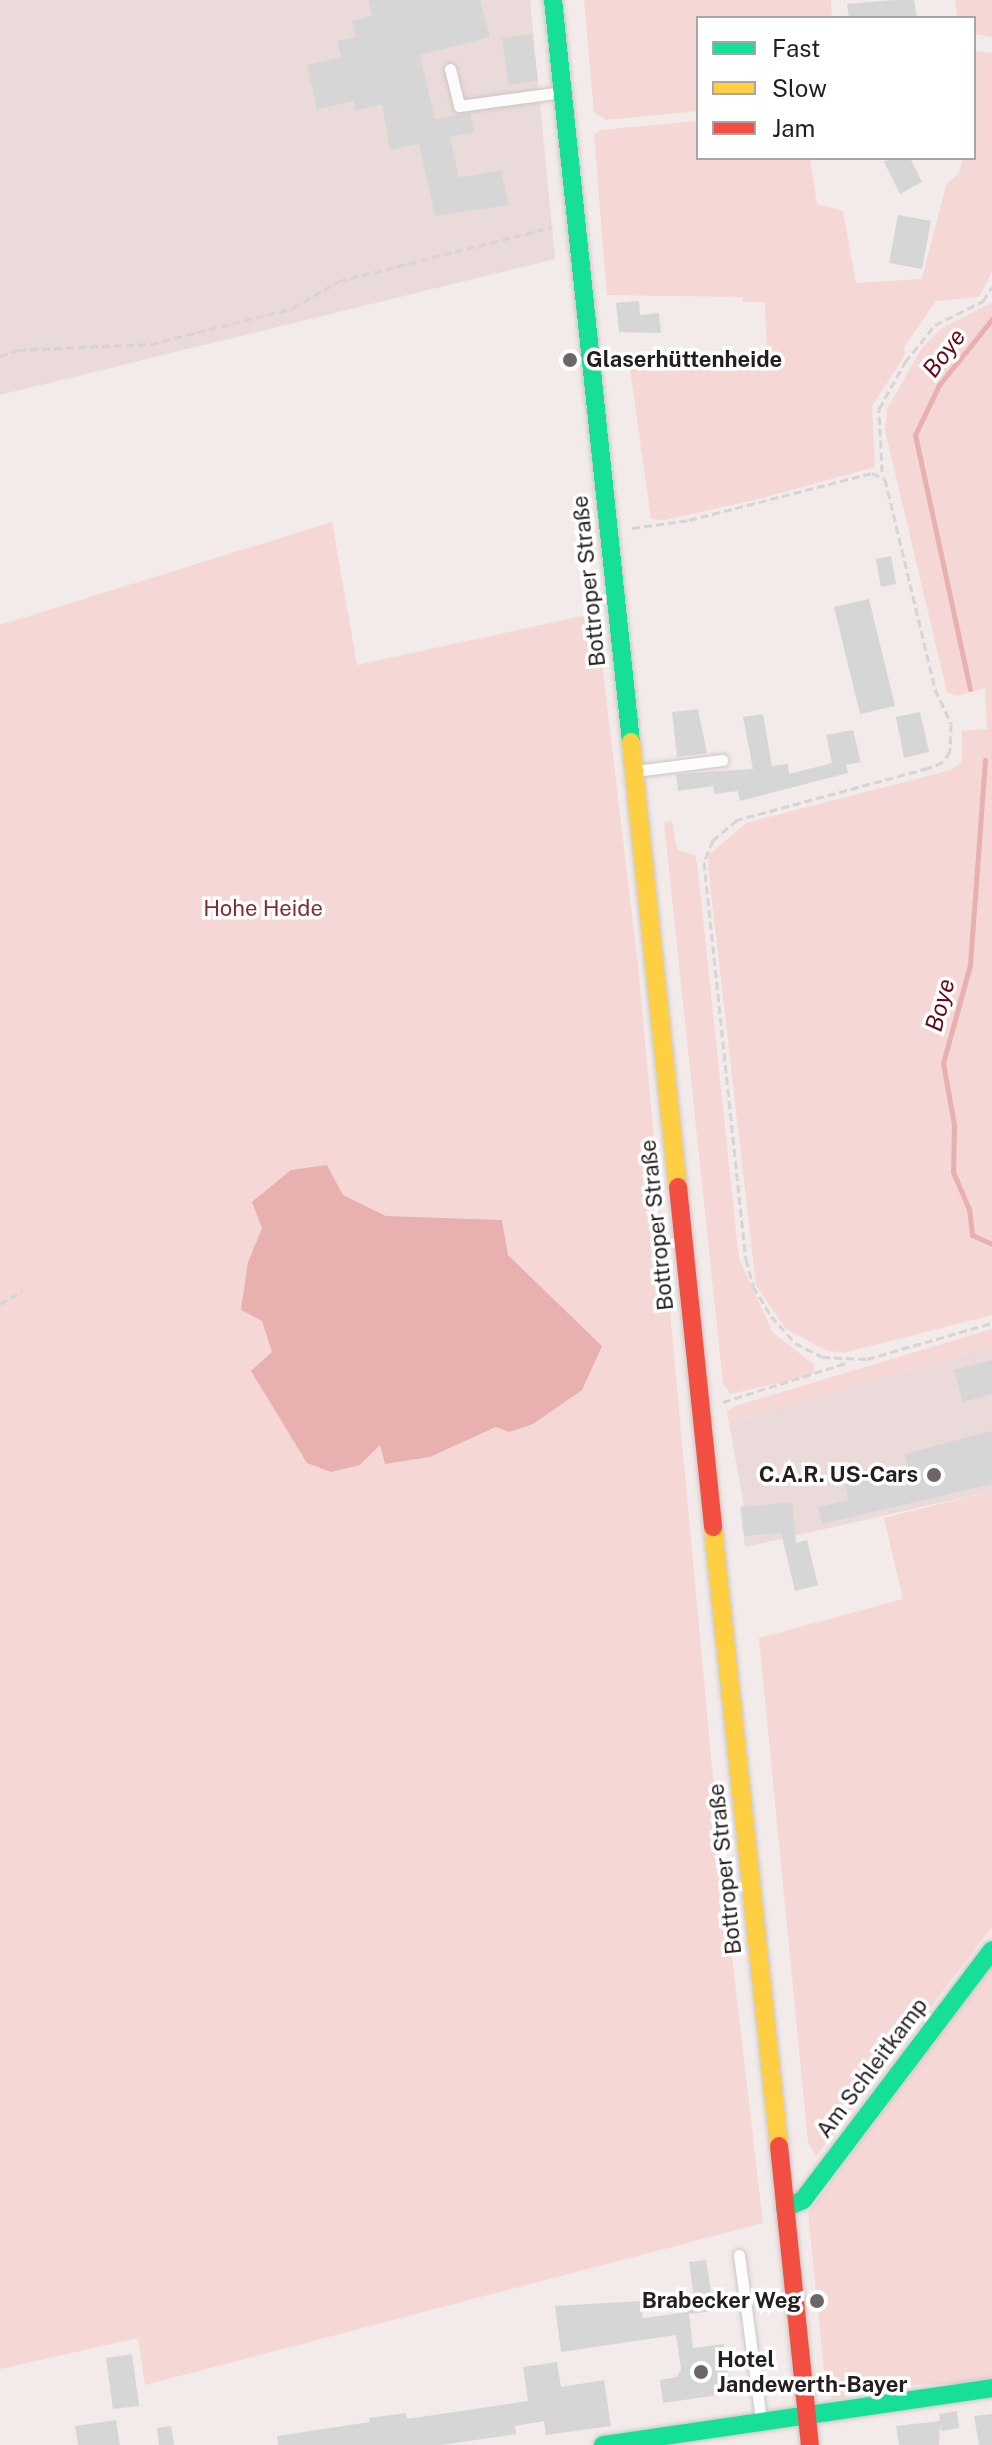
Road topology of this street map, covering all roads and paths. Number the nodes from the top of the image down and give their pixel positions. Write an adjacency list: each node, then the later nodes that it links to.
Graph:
1 (553, 0): 3 (main road, Bottroper Straße)
2 (450, 69): 3 (lane)
3 (562, 92): 4 (main road, Bottroper Straße)
4 (575, 221): 6 (path); 8 (main road, Bottroper Straße)
5 (992, 287): 7 (path)
6 (0, 356)
7 (882, 474): 8 (path); 14 (path)
8 (608, 532): 10 (main road, Bottroper Straße)
9 (722, 760): 10 (lane)
10 (634, 771): 15 (main road, Bottroper Straße)
11 (22, 1292): 12 (path)
12 (0, 1304)
13 (992, 1323): 14 (path)
14 (853, 1360): 15 (path)
15 (700, 1409): 17 (main road, Bottroper Straße)
16 (992, 1950): 17 (main road, Am Schleitkamp)
17 (785, 2208): 20 (main road, Bottroper Straße)
18 (739, 2255): 21 (lane)
19 (992, 2388): 20 (main road)
20 (807, 2414): 21 (main road); 24 (main road, Bottroper Straße)
21 (761, 2420): 22 (main road)
22 (655, 2440): 23 (main road)
23 (607, 2445)
24 (810, 2445)

